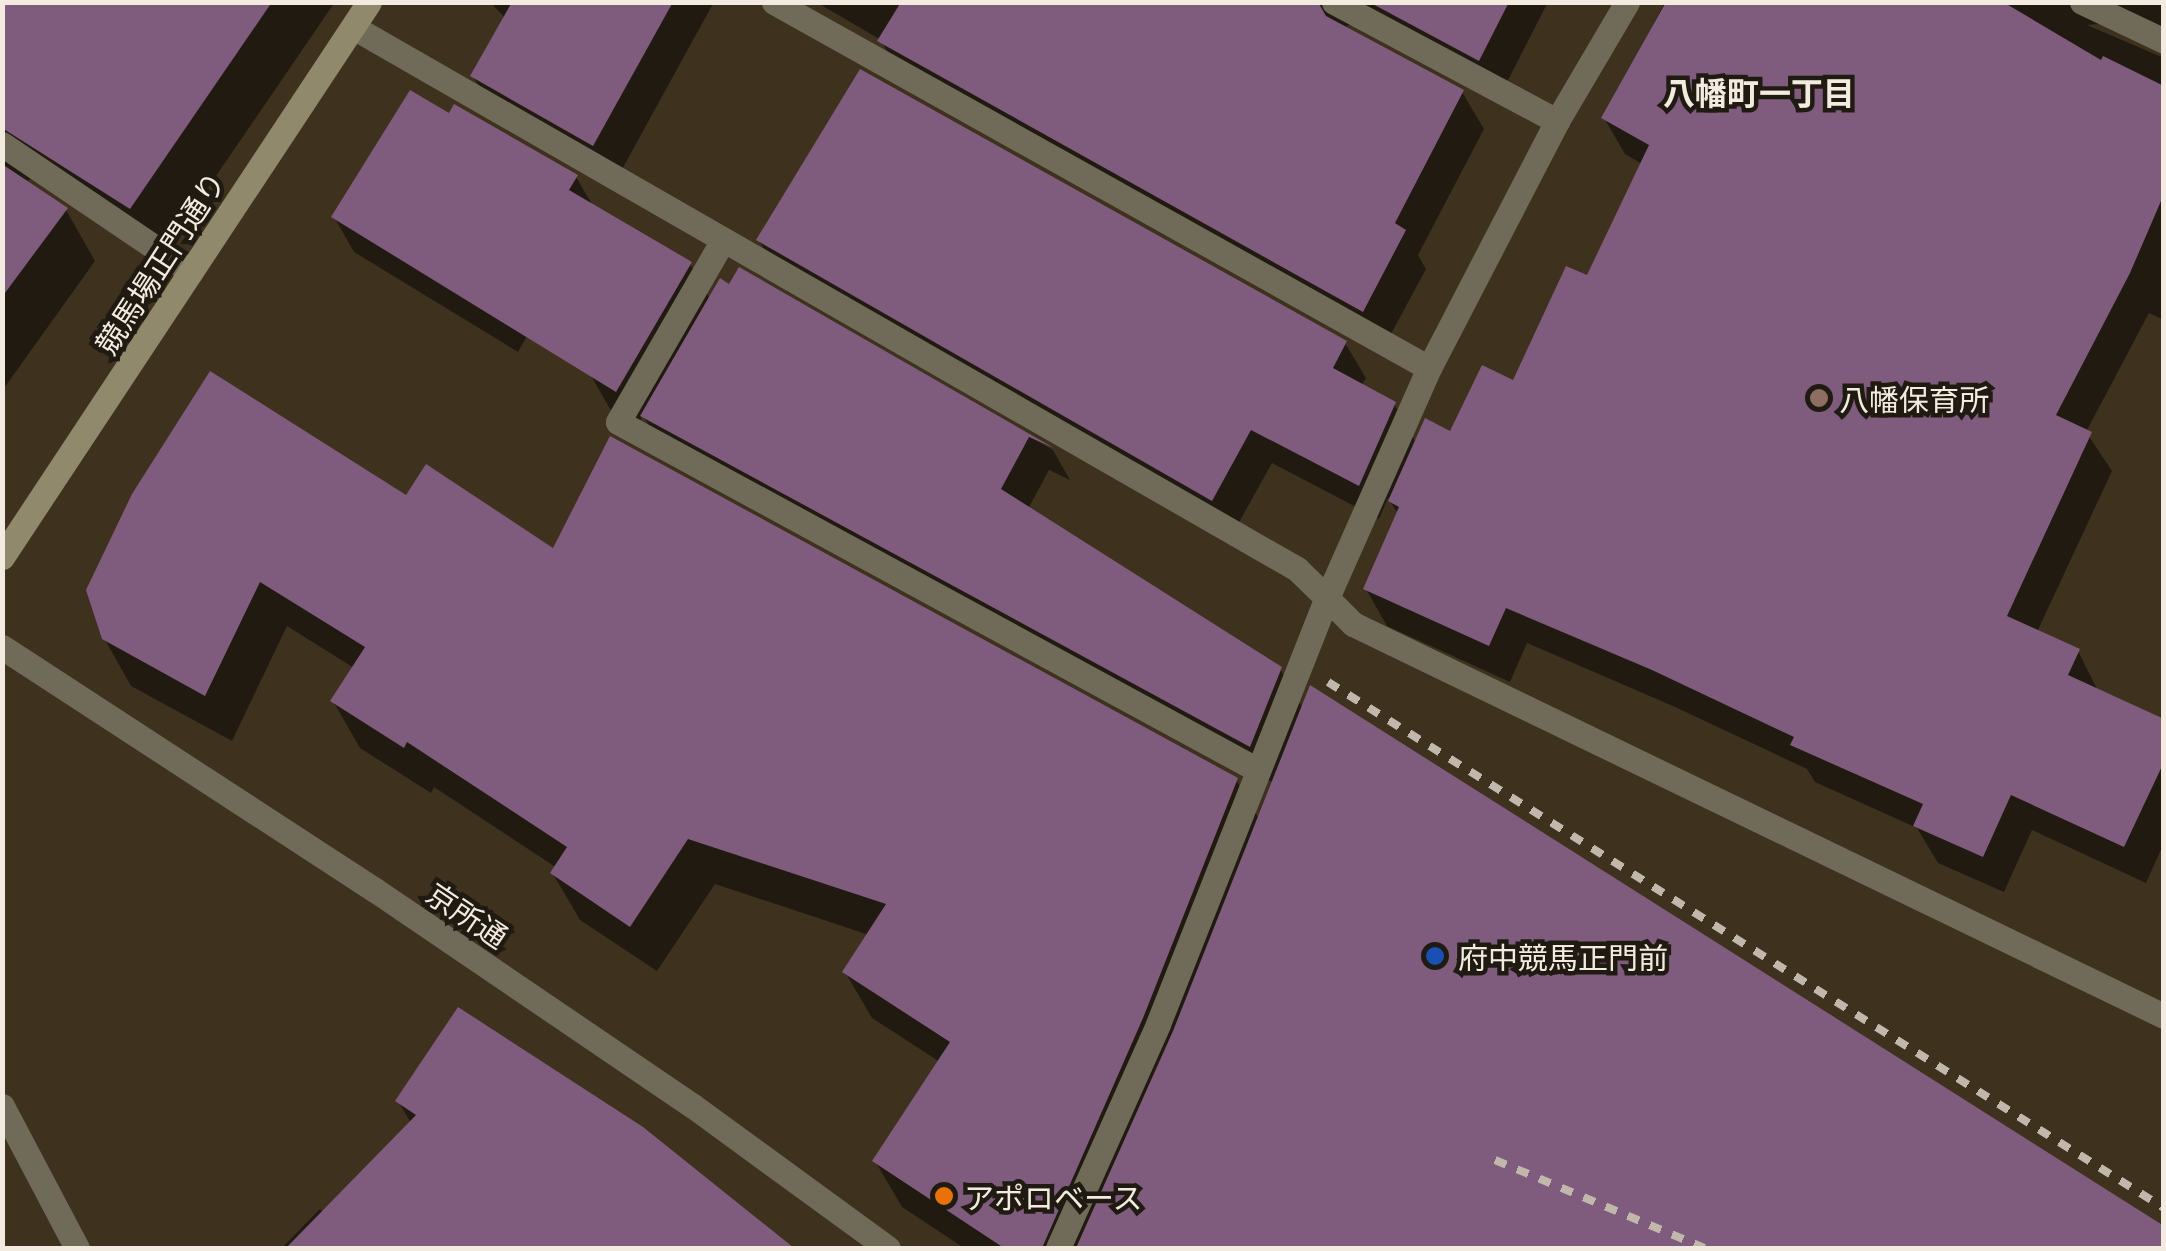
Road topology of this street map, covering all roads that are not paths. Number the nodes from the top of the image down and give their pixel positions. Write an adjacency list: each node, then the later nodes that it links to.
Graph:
1 (369, 2): 6 (street, 競馬場正門通り)
2 (774, 2): 12 (street)
3 (1334, 2): 8 (street)
4 (1626, 2): 8 (street)
5 (2082, 2): 7 (street)
6 (353, 27): 10 (street); 11 (street, 競馬場正門通り)
7 (2164, 40)
8 (1557, 121): 12 (street)
9 (2, 144): 11 (street)
10 (723, 240): 14 (street); 16 (street)
11 (191, 272): 13 (street, 競馬場正門通り)
12 (1429, 368): 14 (street)
13 (2, 557)
14 (1327, 598): 16 (street); 17 (street)
15 (2, 647): 20 (street, 京所通)
16 (1256, 769): 21 (street)
17 (2164, 1016)
18 (2, 1106): 19 (street)
19 (77, 1248)
20 (888, 1248)
21 (1058, 1248)

